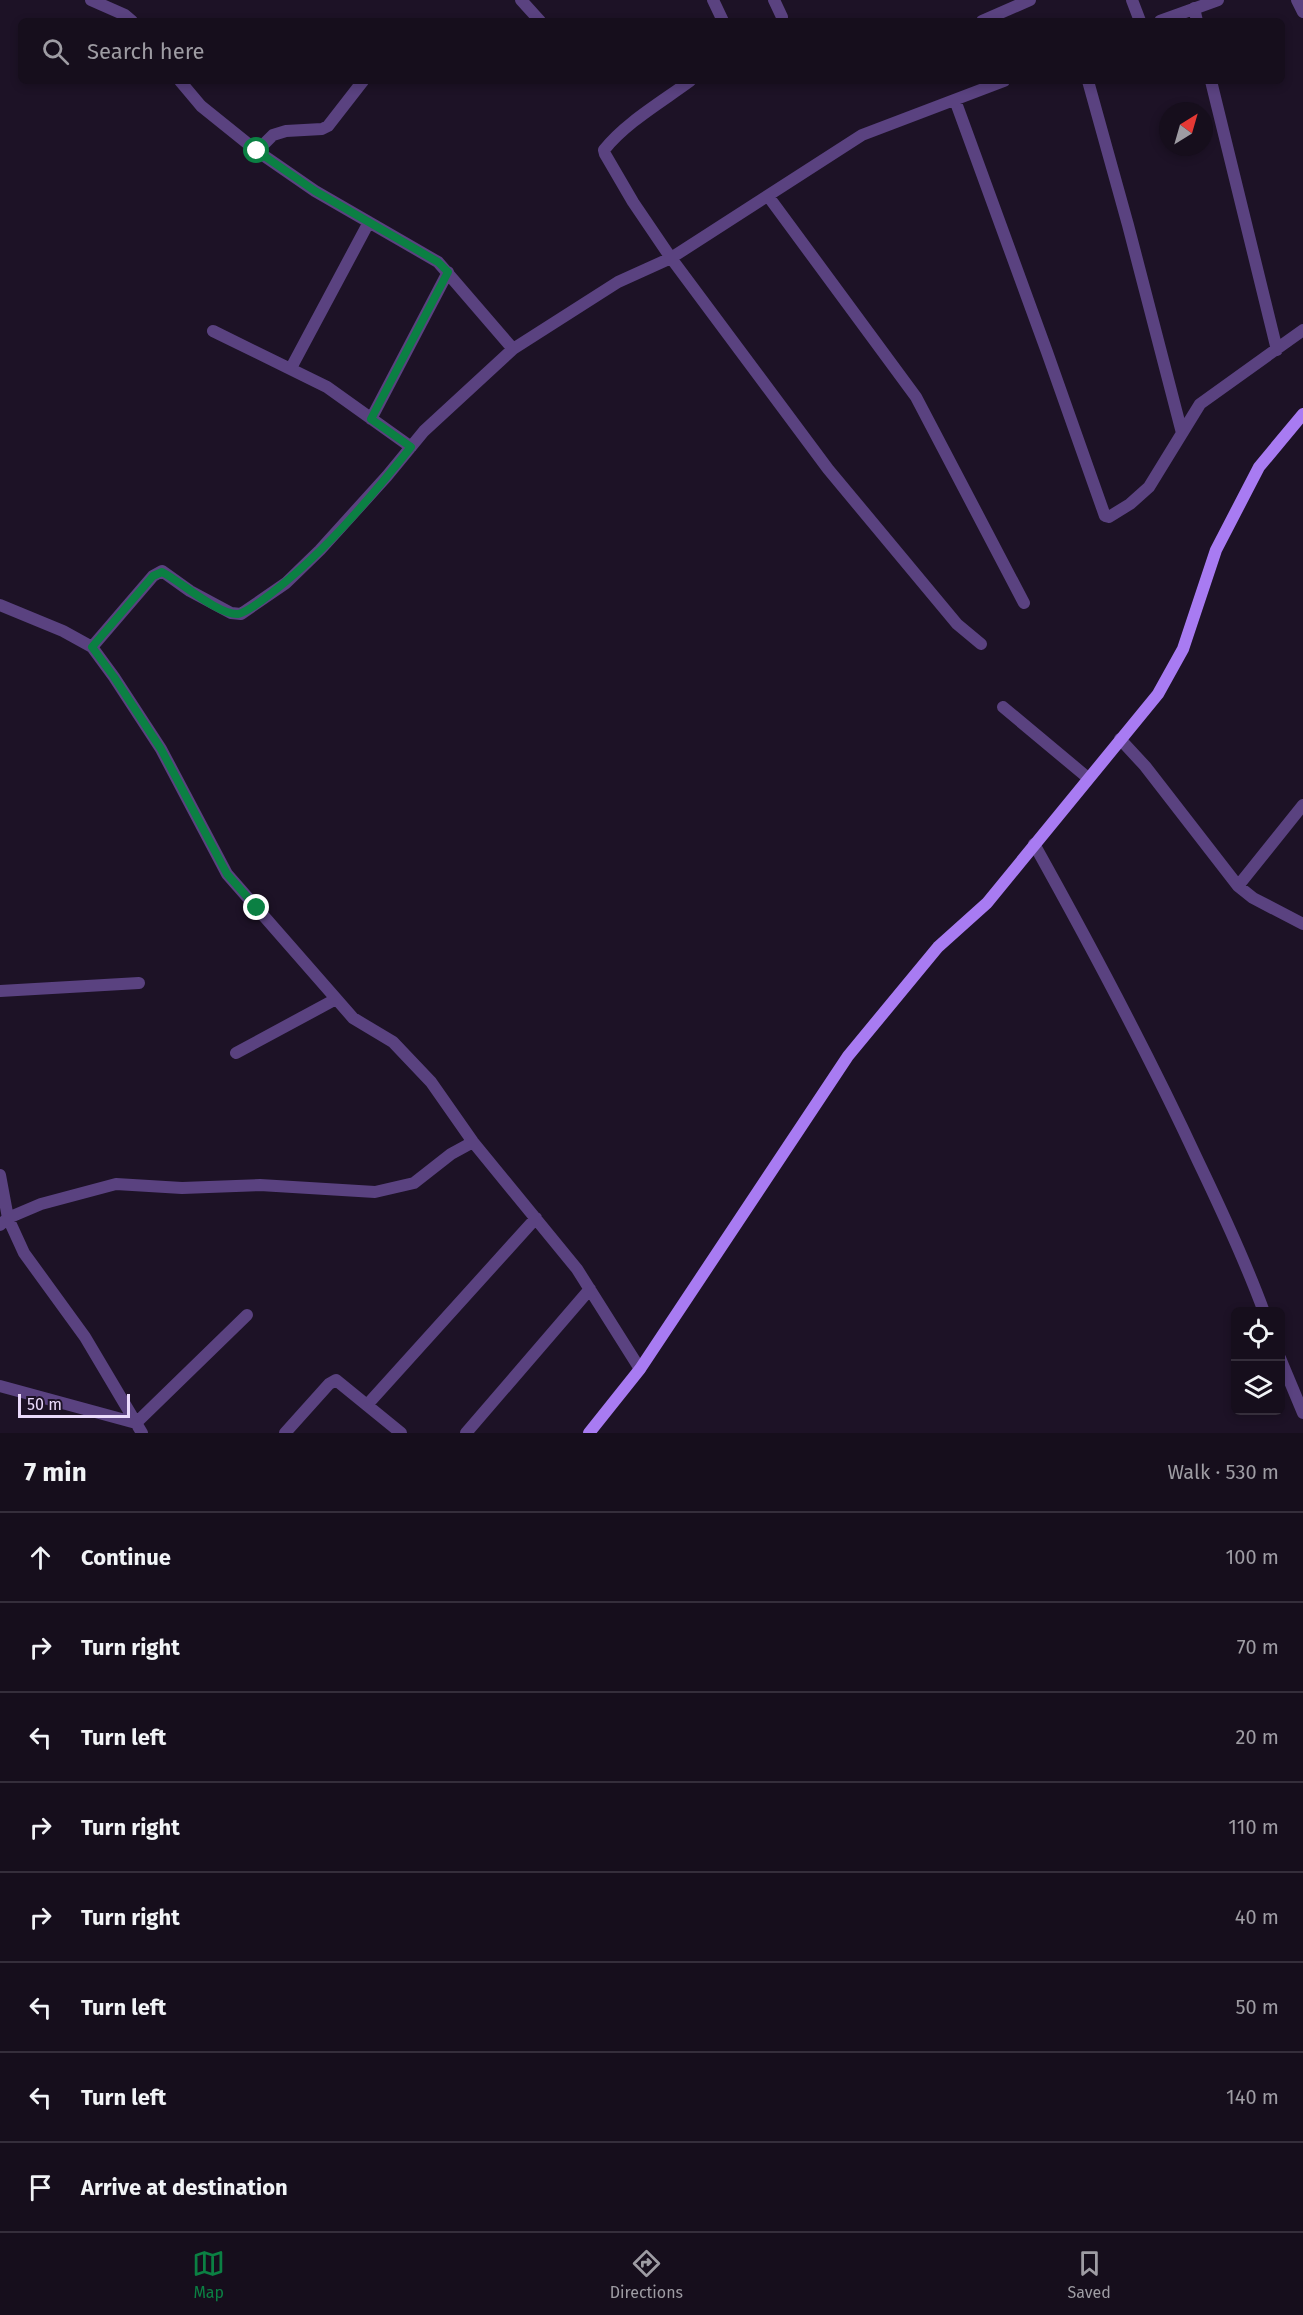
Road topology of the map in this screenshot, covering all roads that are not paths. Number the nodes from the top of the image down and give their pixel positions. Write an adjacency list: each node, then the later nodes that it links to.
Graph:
1 (91, 0): 10 (street)
2 (520, 0): 11 (street)
3 (714, 0): 12 (street)
4 (774, 0): 13 (street)
5 (1030, 0): 14 (street)
6 (1132, 0): 15 (street)
7 (1297, 0): 9 (street)
8 (1204, 7): 16 (street)
9 (1303, 12)
10 (128, 18)
11 (537, 18)
12 (722, 18)
13 (782, 18)
14 (989, 18)
15 (1139, 18)
16 (1169, 18)
17 (183, 84): 24 (street)
18 (361, 84): 24 (street)
19 (686, 84): 27 (street)
20 (996, 84): 23 (street)
21 (1089, 84): 36 (street)
22 (1212, 84): 32 (street)
23 (955, 100): 25 (street); 36 (street)
24 (257, 151): 26 (street)
25 (768, 196): 27 (street); 38 (street)
26 (369, 222): 28 (street); 33 (street)
27 (670, 258): 31 (street); 40 (street)
28 (448, 272): 31 (street); 35 (street)
29 (1303, 330): 32 (street)
30 (213, 331): 33 (street)
31 (513, 349): 37 (street)
32 (1277, 350): 36 (street)
33 (291, 368): 35 (street)
34 (1303, 414): 43 (street)
35 (371, 419): 37 (street)
36 (1182, 433)
37 (411, 447): 41 (street)
38 (1024, 603)
39 (0, 605): 41 (street)
40 (981, 644)
41 (92, 647): 51 (street)
42 (1003, 707): 44 (street)
43 (1120, 739): 44 (street); 47 (street)
44 (1088, 778): 46 (street)
45 (1303, 806): 47 (street)
46 (1034, 844): 58 (street); 61 (street)
47 (1238, 886): 48 (street)
48 (1303, 924)
49 (139, 982): 50 (street)
50 (0, 991)
51 (336, 999): 52 (street); 53 (street)
52 (236, 1053)
53 (472, 1142): 55 (street); 56 (street)
54 (0, 1175): 56 (street)
55 (536, 1218): 57 (street); 63 (street)
56 (4, 1222): 65 (street)
57 (590, 1289): 61 (street); 68 (street)
58 (1262, 1307)
59 (247, 1315): 65 (street)
60 (1282, 1361): 64 (street)
61 (640, 1369): 69 (street)
62 (0, 1386): 65 (street)
63 (367, 1405): 66 (street); 67 (street)
64 (1303, 1413)
65 (139, 1428)
66 (285, 1433)
67 (401, 1433)
68 (466, 1433)
69 (589, 1433)

